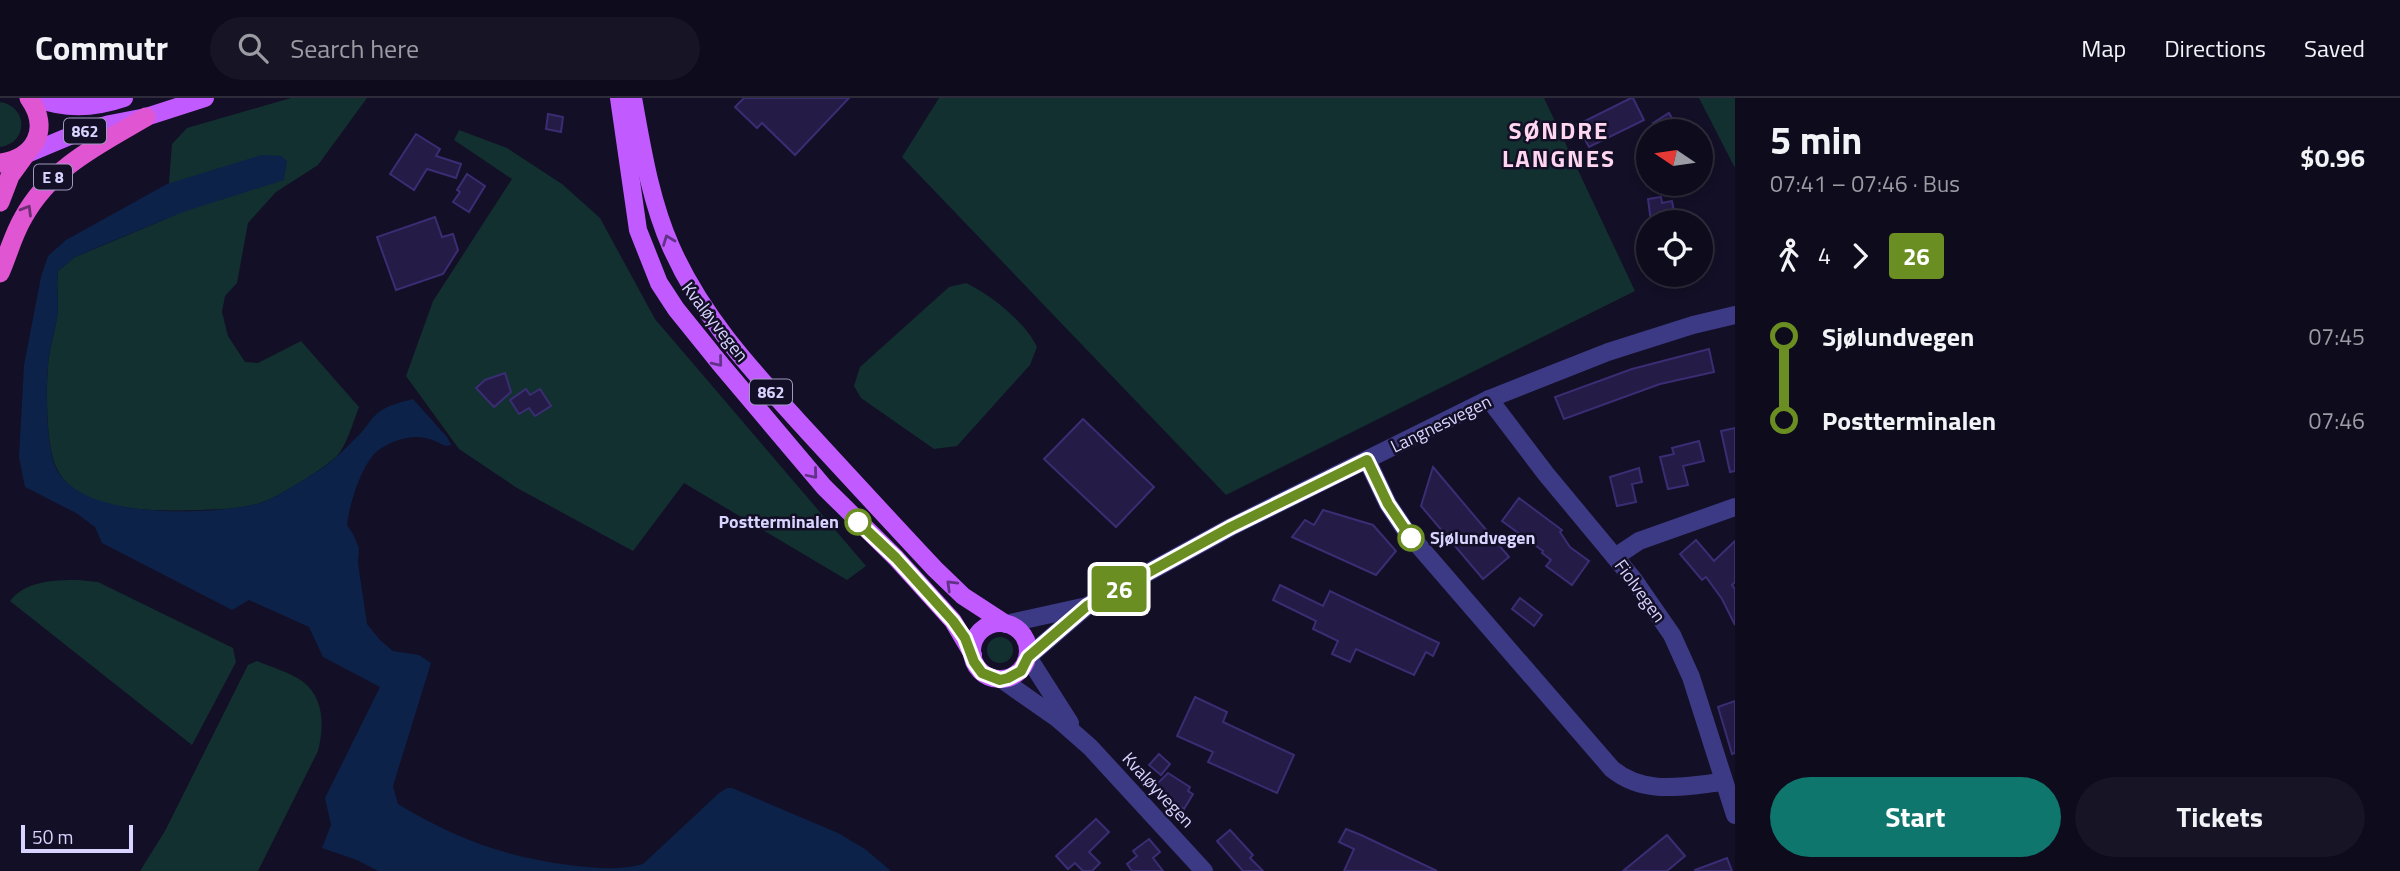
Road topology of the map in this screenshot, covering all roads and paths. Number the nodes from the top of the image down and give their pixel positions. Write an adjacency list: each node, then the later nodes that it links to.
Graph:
1 (32, 98): 2 (main road, 862); 7 (highway, E 8)
2 (124, 98)
3 (205, 98): 6 (main road, 862)
4 (619, 98): 18 (main road, Kvaløyvegen / 862, one-way to 18)
5 (633, 98): 17 (main road, Kvaløyvegen / 862, one-way to 5)
6 (146, 117): 7 (main road, 862); 10 (highway, E 8, one-way to 6)
7 (26, 154): 8 (highway, E 8); 9 (highway, E 8)
8 (0, 163)
9 (0, 202)
10 (0, 273)
11 (1735, 315): 12 (street, Langnesvegen)
12 (1489, 399): 13 (street, Langnesvegen); 15 (street, Fiolvegen)
13 (1367, 460): 16 (street, Langnesvegen); 22 (street)
14 (1735, 507): 15 (street)
15 (1615, 557): 22 (street, Fiolvegen)
16 (1087, 606): 17 (street, Langnesvegen); 19 (street, Langnesvegen)
17 (1006, 624): 18 (main road); 19 (main road, 862)
18 (973, 655): 20 (main road, 862)
19 (1028, 657): 20 (main road); 21 (street, Kvaløyvegen)
20 (1000, 680): 21 (street, Kvaløyvegen)
21 (1080, 738): 24 (street, Kvaløyvegen)
22 (1723, 782): 23 (street, Fiolvegen)
23 (1735, 815)
24 (1204, 871)

